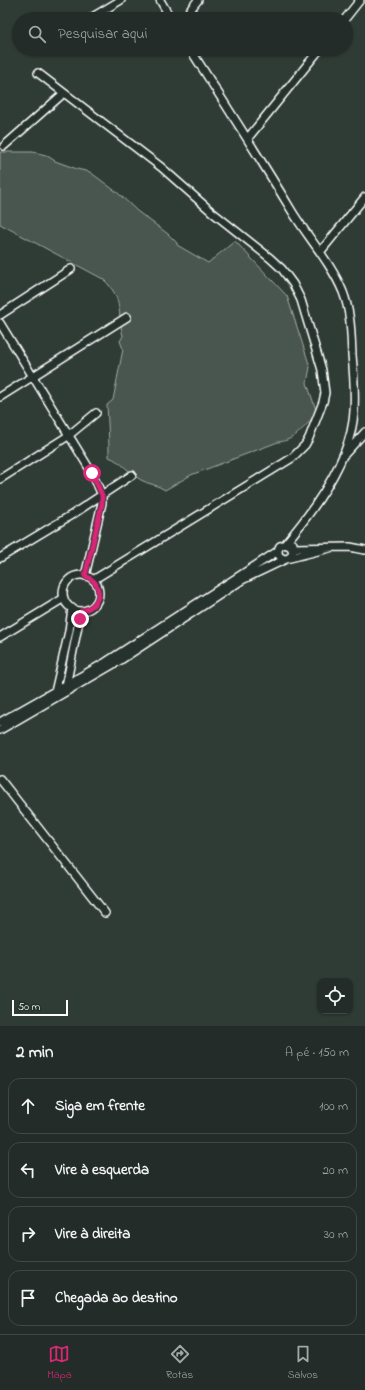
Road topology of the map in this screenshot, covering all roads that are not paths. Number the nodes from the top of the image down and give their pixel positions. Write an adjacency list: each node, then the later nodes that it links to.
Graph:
1 (121, 0): 5 (street)
2 (160, 0): 6 (street)
3 (198, 0): 7 (street)
4 (360, 0): 8 (street)
5 (101, 12)
6 (167, 12)
7 (189, 12)
8 (351, 12)
9 (195, 56): 13 (street)
10 (314, 56): 13 (street)
11 (38, 73): 12 (street)
12 (64, 93): 14 (street); 39 (street)
13 (248, 138): 16 (street)
14 (4, 146)
15 (365, 197): 16 (street)
16 (321, 251): 26 (street)
17 (71, 270): 18 (street)
18 (0, 315)
19 (127, 317): 21 (street)
20 (0, 323): 21 (street)
21 (32, 376): 22 (street); 25 (street)
22 (0, 397)
23 (96, 413): 25 (street)
24 (365, 432): 26 (street)
25 (68, 436): 28 (street); 29 (street)
26 (344, 456): 30 (street)
27 (132, 475): 29 (street)
28 (0, 479)
29 (102, 495): 36 (street); 38 (street)
30 (294, 534): 31 (street); 32 (street)
31 (285, 544): 32 (street); 35 (street)
32 (292, 548): 33 (street); 37 (street)
33 (330, 548): 34 (street); 37 (street)
34 (365, 550)
35 (278, 551): 37 (street); 46 (street)
36 (0, 558)
37 (288, 558): 48 (street)
38 (85, 576): 39 (street); 40 (street)
39 (93, 580): 42 (street)
40 (64, 598): 41 (street); 45 (street)
41 (72, 608): 42 (street); 43 (street)
42 (81, 611): 44 (street)
43 (69, 631): 44 (street); 47 (street)
44 (77, 633): 46 (street)
45 (0, 637)
46 (66, 684): 47 (street); 48 (street)
47 (55, 690): 49 (street); 50 (street)
48 (64, 692): 49 (street)
49 (54, 698): 51 (street)
50 (0, 722)
51 (0, 730)
52 (0, 779): 53 (street)
53 (105, 913)

